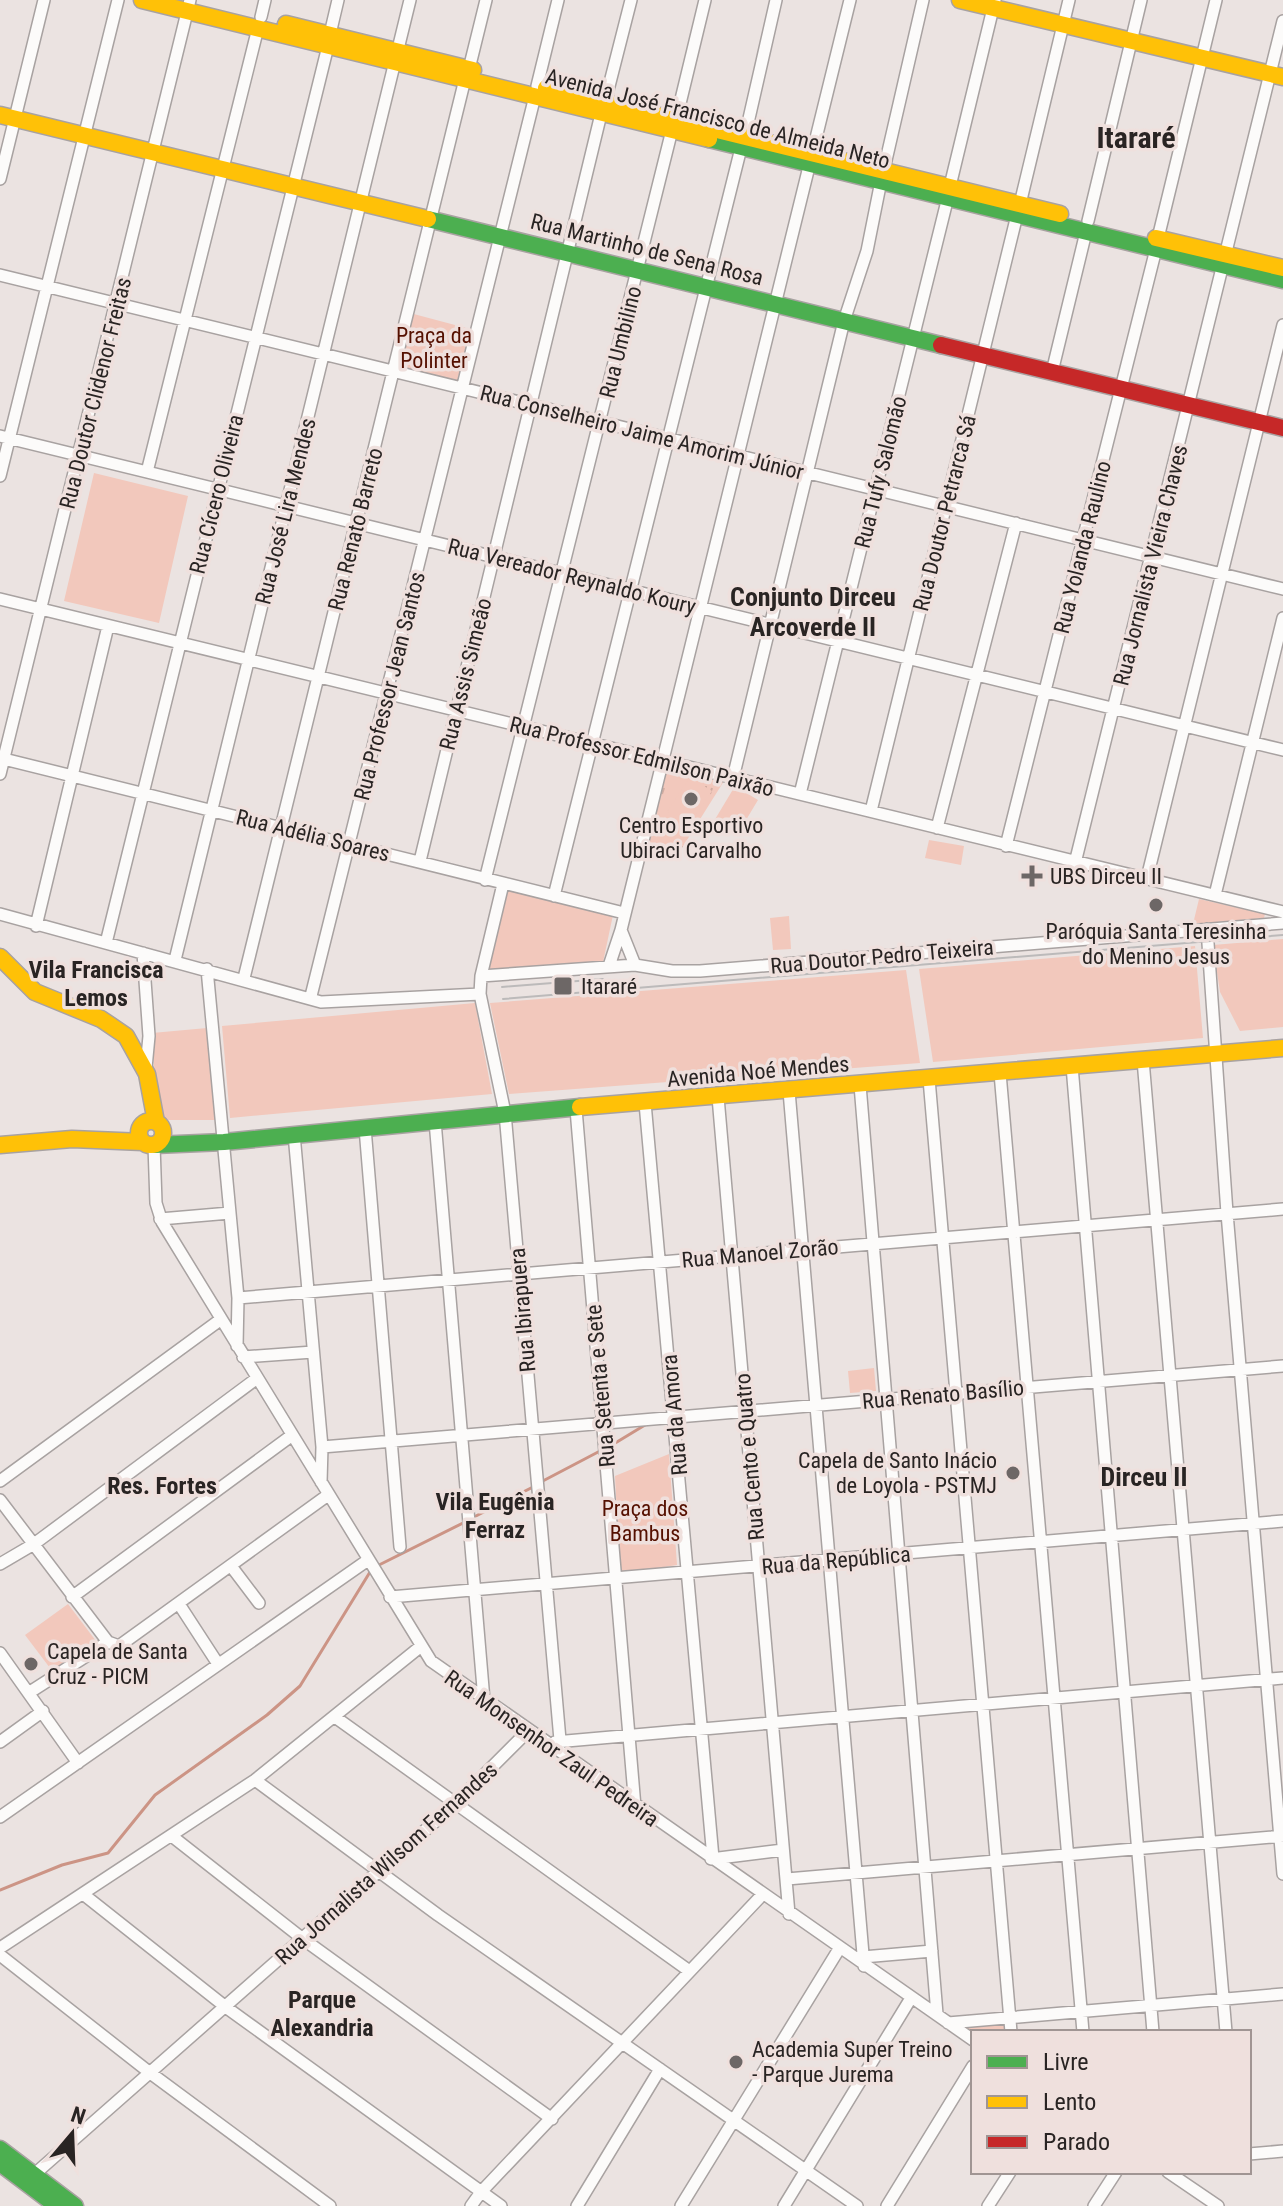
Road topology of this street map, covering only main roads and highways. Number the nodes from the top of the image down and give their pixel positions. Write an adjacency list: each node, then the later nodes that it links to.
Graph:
1 (142, 0): 3 (main road, Avenida José Francisco de Almeida Neto)
2 (960, 0): 4 (main road)
3 (189, 3): 7 (main road, Avenida José Francisco de Almeida Neto)
4 (994, 4): 5 (main road)
5 (1277, 76)
6 (7, 117): 10 (main road, Rua Martinho de Sena Rosa)
7 (1225, 260): 8 (main road, Avenida José Francisco de Almeida Neto); 9 (main road, Avenida José Francisco de Almeida Neto)
8 (1283, 268)
9 (1283, 280)
10 (1283, 428)
11 (0, 957): 13 (main road)
12 (1283, 1048): 13 (main road, Avenida Noé Mendes)
13 (150, 1135): 14 (main road, Avenida Noé Mendes)
14 (0, 1145)
15 (0, 2149): 17 (main road)
16 (0, 2163): 17 (main road)
17 (30, 2178): 18 (main road); 19 (main road)
18 (57, 2206)
19 (75, 2206)

